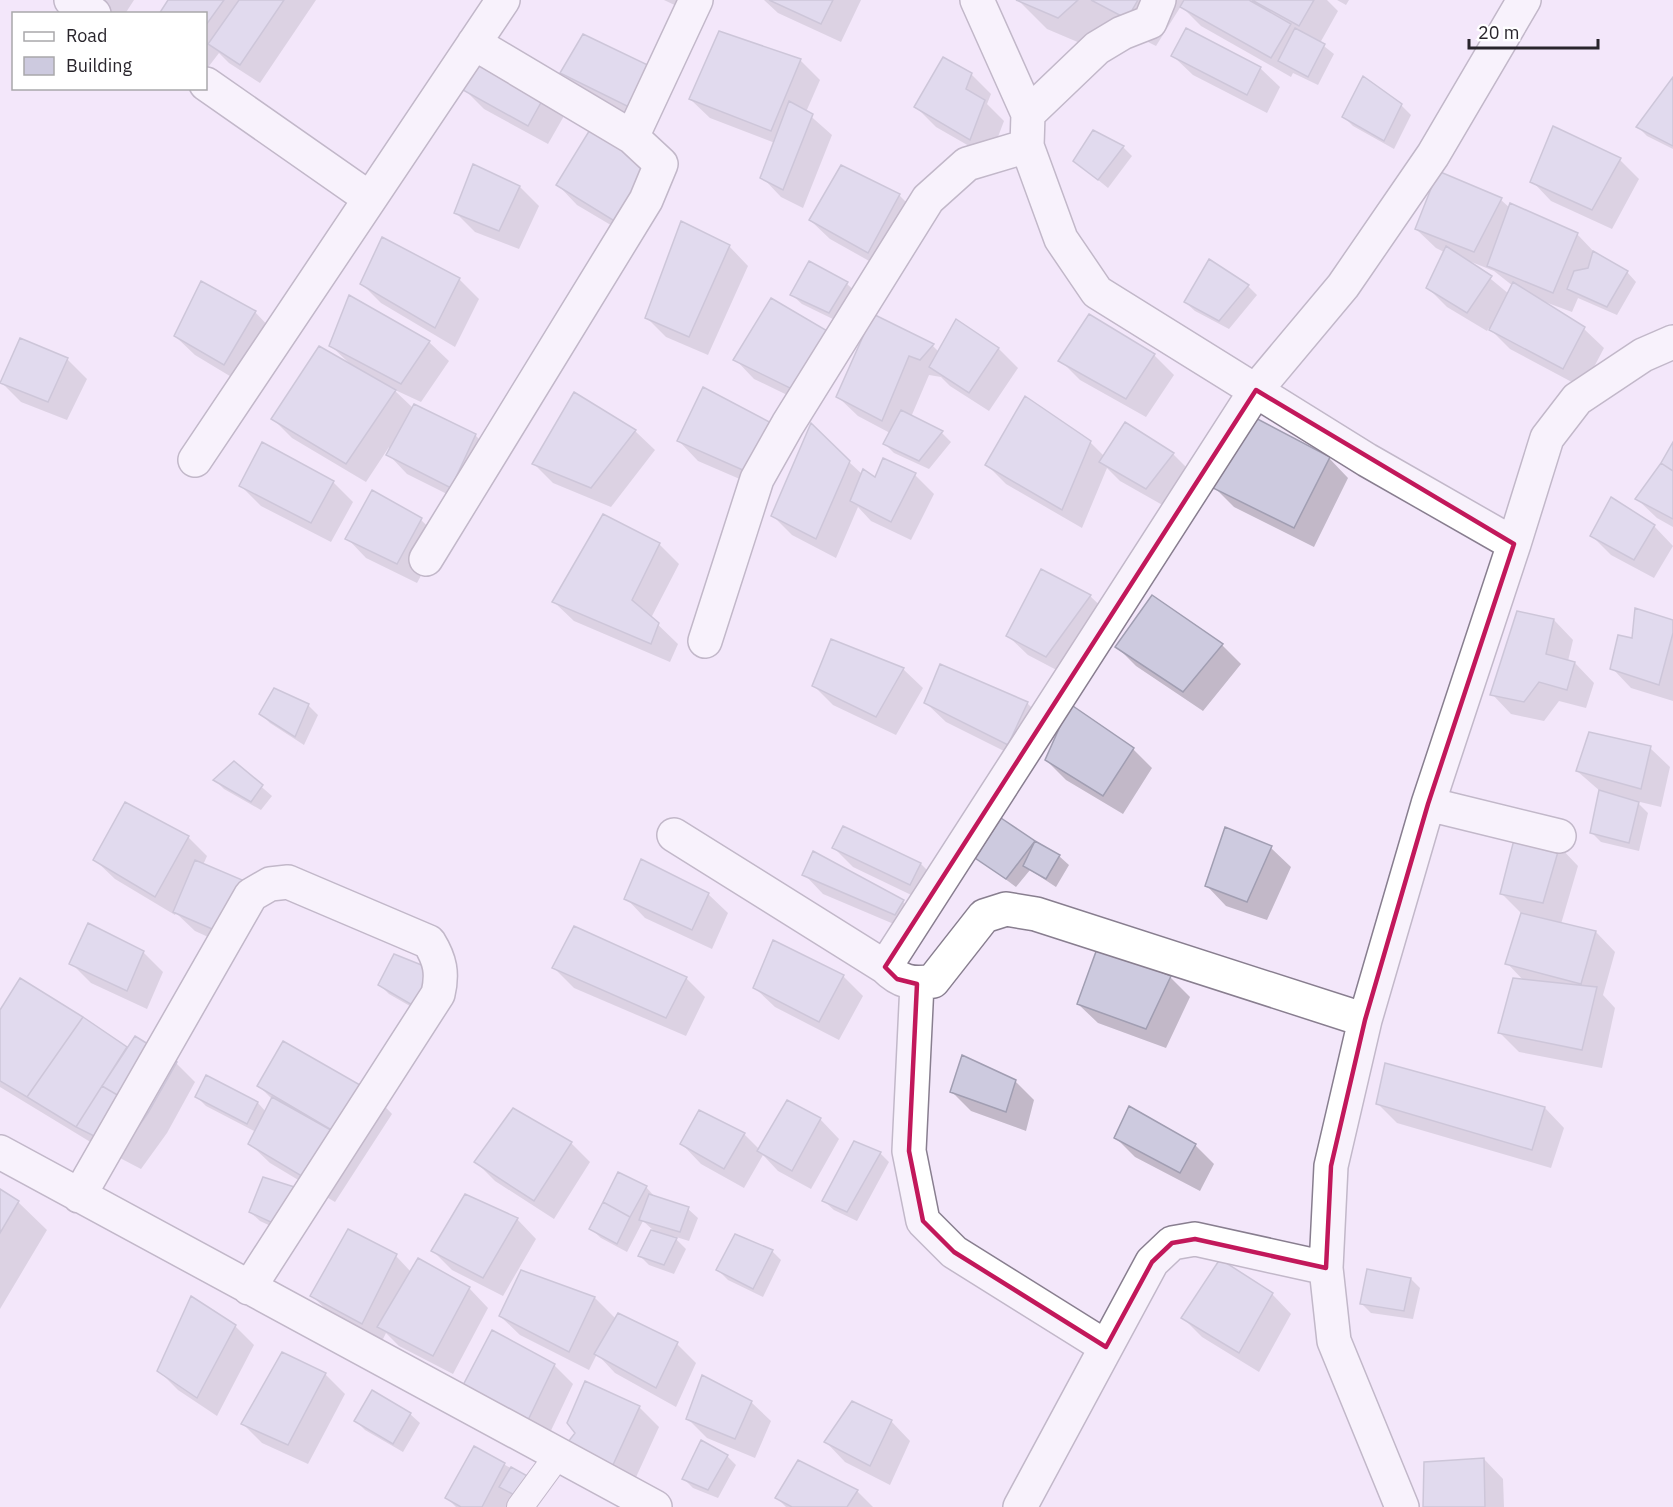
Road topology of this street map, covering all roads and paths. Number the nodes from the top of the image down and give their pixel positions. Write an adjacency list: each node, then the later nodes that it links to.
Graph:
1 (71, 0): 7 (street)
2 (503, 0): 8 (street)
3 (696, 0): 11 (street)
4 (977, 0): 10 (street)
5 (1159, 0): 10 (street)
6 (1524, 0): 14 (street)
7 (91, 12)
8 (474, 43): 11 (street); 12 (street)
9 (207, 85): 12 (street)
10 (1028, 130): 14 (street); 18 (street)
11 (632, 137): 17 (street)
12 (369, 198): 15 (street)
13 (1673, 342): 16 (street)
14 (1256, 390): 16 (street); 22 (street)
15 (195, 460)
16 (1514, 544): 19 (street)
17 (426, 560)
18 (705, 641)
19 (1428, 804): 21 (street); 24 (street)
20 (674, 835): 22 (street)
21 (1559, 836)
22 (885, 967): 23 (street)
23 (917, 984): 24 (street); 29 (street)
24 (1365, 1020): 27 (street)
25 (0, 1152): 26 (street)
26 (79, 1196): 28 (street); 28 (street)
27 (1326, 1268): 29 (street); 34 (street)
28 (249, 1288): 30 (street)
29 (1106, 1347): 33 (street)
30 (558, 1455): 31 (lane); 32 (street)
31 (520, 1507)
32 (655, 1507)
33 (1020, 1507)
34 (1402, 1507)

